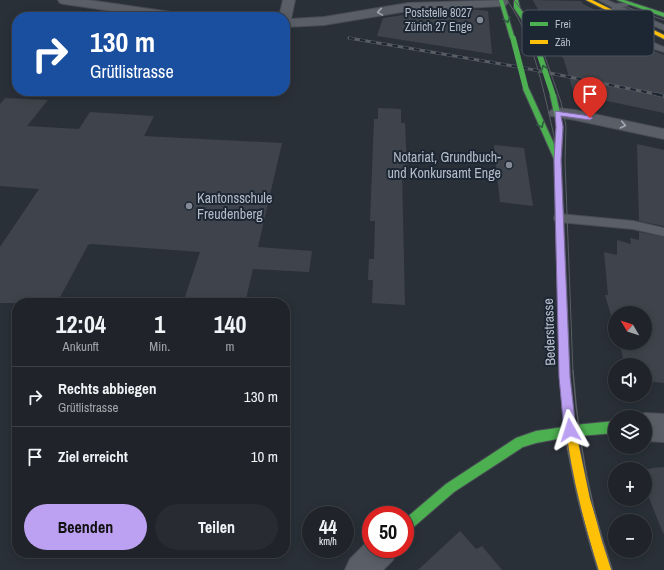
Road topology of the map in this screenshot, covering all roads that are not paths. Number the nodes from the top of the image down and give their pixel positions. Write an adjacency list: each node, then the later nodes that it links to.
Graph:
1 (64, 0): 13 (street)
2 (289, 0): 14 (street)
3 (588, 0): 9 (main road)
4 (602, 0): 9 (lane)
5 (610, 0): 9 (lane)
6 (502, 1): 7 (street); 8 (main road); 27 (main road, Bederstrasse, one-way to 27, bridge)
7 (407, 4): 19 (street, one-way to 19)
8 (517, 4): 15 (main road, Bederstrasse, one-way to 8, bridge)
9 (616, 6): 10 (lane); 11 (main road)
10 (632, 10)
11 (650, 10)
12 (654, 11): 16 (main road)
13 (144, 12)
14 (286, 12)
15 (522, 14)
16 (664, 15)
17 (654, 17): 18 (lane)
18 (664, 20)
19 (290, 23)
20 (654, 23): 21 (lane)
21 (664, 28)
22 (654, 31): 23 (main road)
23 (664, 37)
24 (654, 46): 25 (lane)
25 (664, 50)
26 (540, 56): 28 (main road, Bederstrasse, one-way to 26, bridge)
27 (534, 109): 28 (main road); 30 (main road, Bederstrasse, one-way to 30)
28 (557, 113): 29 (street, one-way to 29); 30 (main road, Bederstrasse)
29 (664, 134)
30 (557, 160): 31 (main road, Bederstrasse)
31 (559, 218): 32 (lane); 36 (main road, Bederstrasse)
32 (664, 232)
33 (608, 427): 36 (main road)
34 (652, 427): 35 (street)
35 (664, 428)
36 (570, 430): 37 (main road); 40 (main road, Bederstrasse)
37 (414, 519)
38 (373, 558): 39 (street)
39 (361, 570)
40 (604, 570)

